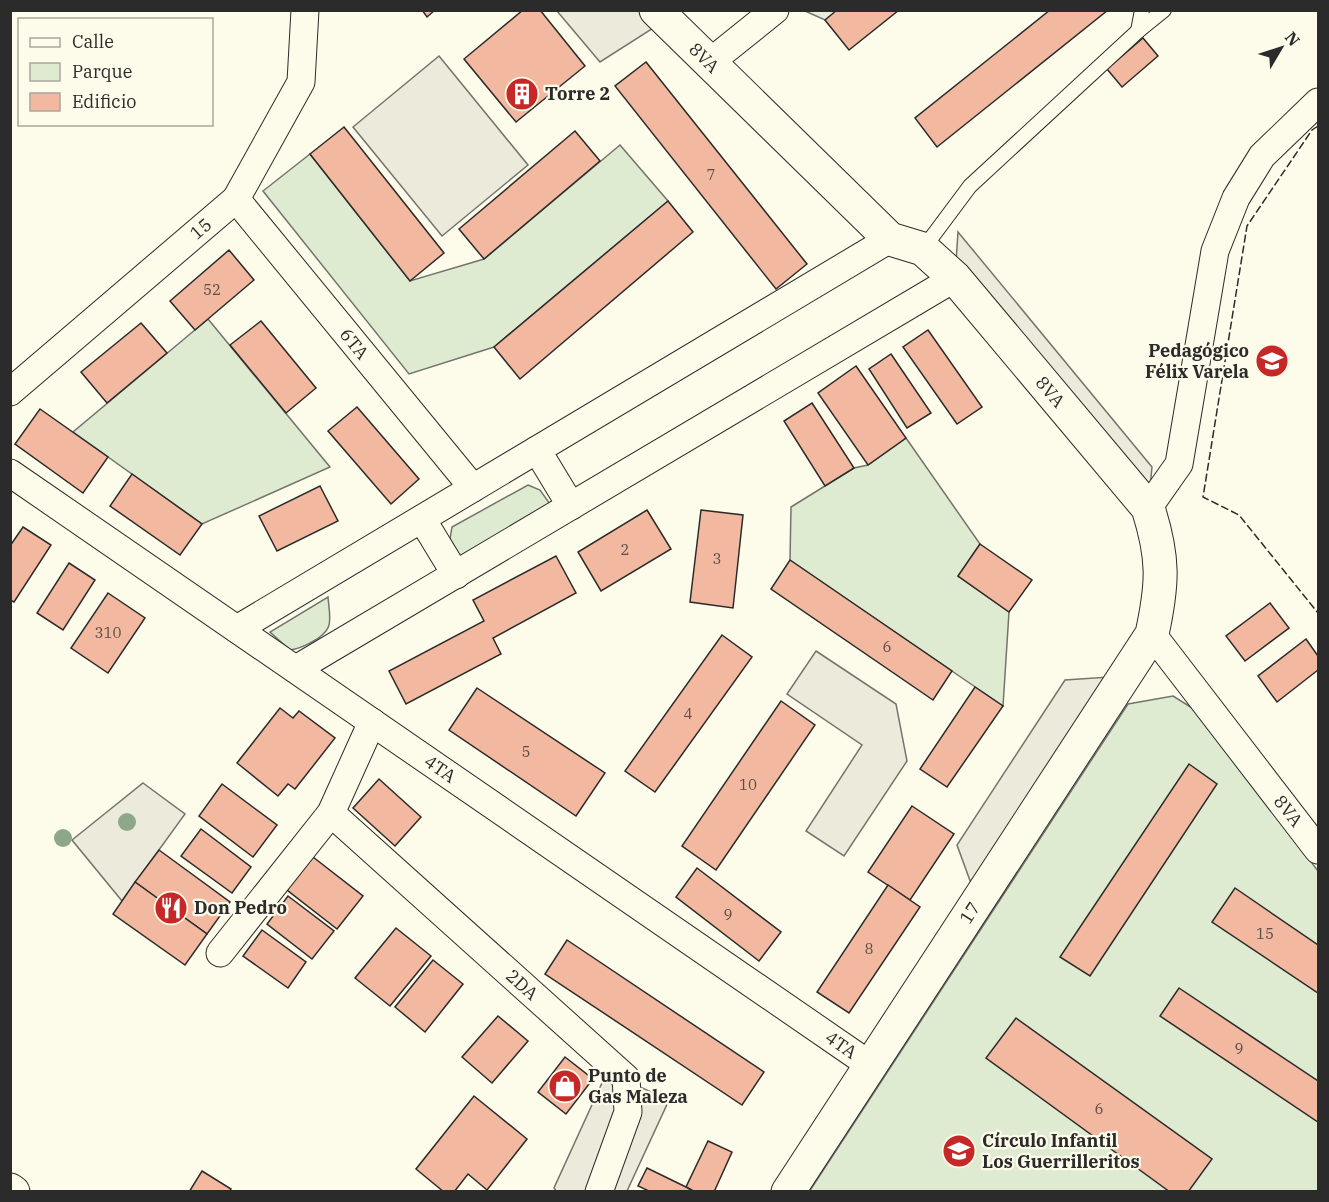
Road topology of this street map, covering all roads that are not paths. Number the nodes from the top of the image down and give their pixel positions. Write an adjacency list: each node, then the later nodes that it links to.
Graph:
1 (305, 10): 9 (street, 15)
2 (656, 10): 7 (street, 8VA)
3 (774, 10): 7 (street)
4 (1142, 10): 6 (lane)
5 (1164, 10): 6 (lane)
6 (1138, 31): 11 (lane)
7 (710, 63): 10 (street, 8VA)
8 (1318, 102): 18 (street)
9 (236, 199): 13 (street, 15); 16 (street, 6TA)
10 (890, 239): 11 (street, 8VA); 14 (street)
11 (923, 249): 12 (street, 8VA)
12 (955, 278): 17 (street); 18 (street, 8VA)
13 (10, 392)
14 (537, 450): 16 (street); 17 (street)
15 (10, 473): 21 (street, 4TA)
16 (473, 488): 19 (street)
17 (571, 506): 20 (street)
18 (1148, 508): 22 (street, 8VA)
19 (422, 519): 20 (street); 21 (street)
20 (456, 575): 23 (street)
21 (237, 629): 23 (street, 4TA)
22 (1152, 634): 26 (street, 8VA); 28 (street, 17)
23 (296, 669): 24 (street, 4TA)
24 (372, 722): 25 (street); 28 (street, 4TA)
25 (330, 813): 27 (street); 29 (street, 2DA)
26 (1318, 850)
27 (220, 954)
28 (870, 1065): 30 (street, 17)
29 (599, 1191)
30 (788, 1191)

